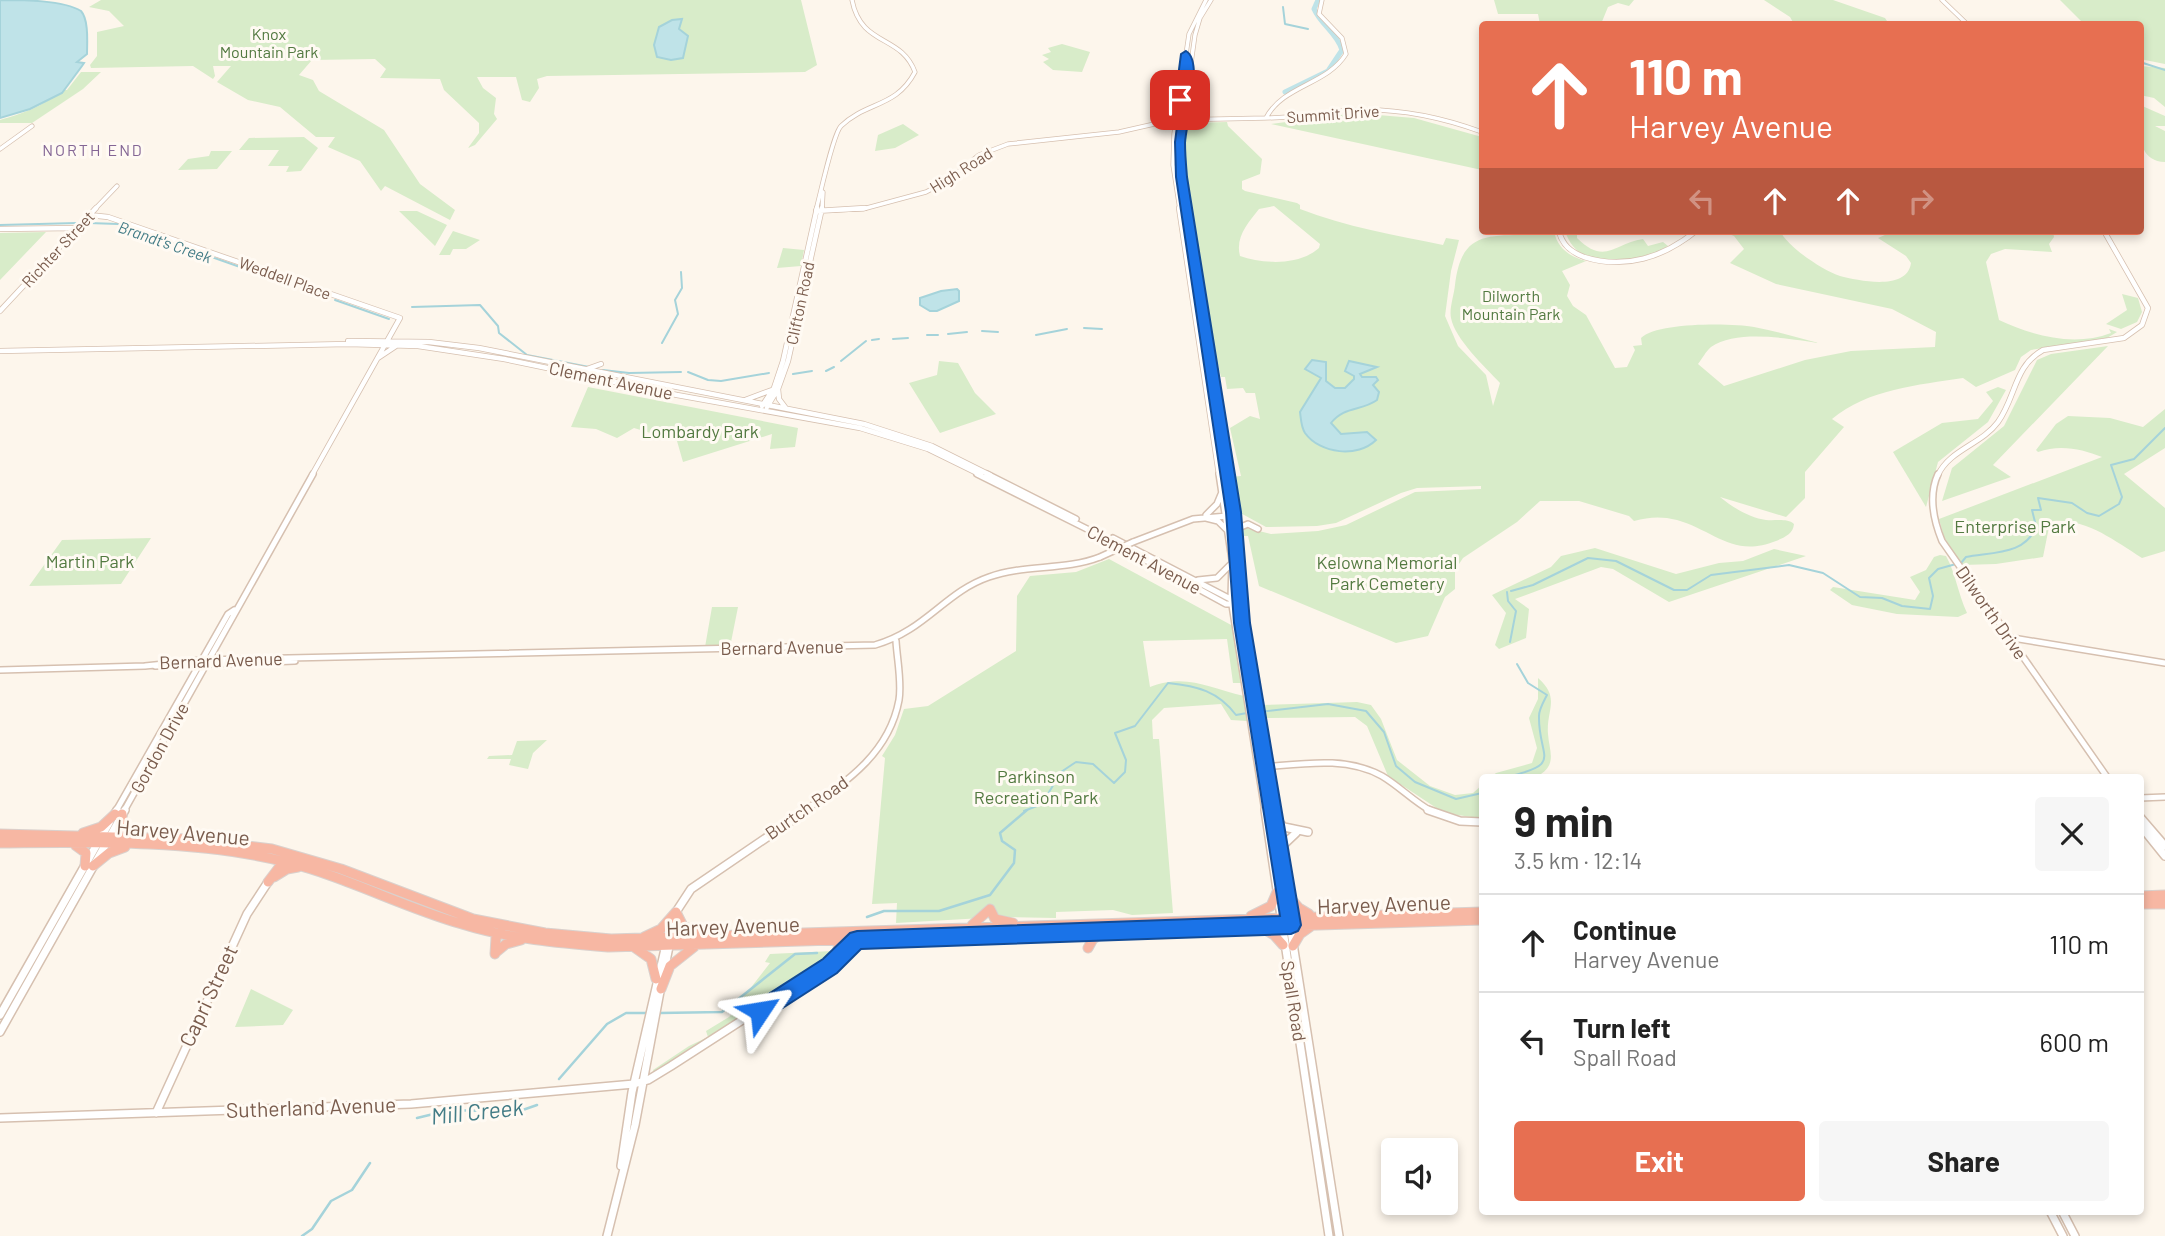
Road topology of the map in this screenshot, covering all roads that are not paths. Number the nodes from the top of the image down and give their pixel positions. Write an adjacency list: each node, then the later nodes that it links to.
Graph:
1 (852, 0): 23 (main road, Clifton Road)
2 (1209, 0): 6 (main road); 7 (main road)
3 (1322, 0): 13 (main road)
4 (1942, 0): 5 (main road)
5 (1964, 21)
6 (1186, 54): 7 (main road); 8 (main road)
7 (1191, 67): 11 (main road)
8 (1181, 97): 9 (main road); 11 (main road)
9 (1177, 108): 10 (main road); 11 (main road)
10 (1168, 118): 11 (main road, High Road); 15 (main road, High Road)
11 (1181, 118): 12 (main road); 12 (main road); 14 (main road, High Road); 17 (main road, Spall Road); 31 (main road)
12 (1195, 118): 13 (main road, Summit Drive)
13 (1266, 118): 18 (main road, Summit Drive)
14 (1157, 122): 15 (main road, High Road); 17 (main road)
15 (1148, 125): 21 (main road, High Road)
16 (32, 126): 19 (main road)
17 (1175, 128): 30 (main road, Spall Road)
18 (1479, 131)
19 (0, 149)
20 (117, 187): 24 (main road, Richter Street)
21 (888, 203): 22 (main road); 23 (main road, High Road)
22 (881, 209)
23 (819, 211): 46 (main road, Clifton Road)
24 (89, 215): 25 (main road, Richter Street); 34 (main road, Weddell Place)
25 (78, 228): 26 (street); 33 (main road, Richter Street)
26 (0, 229)
27 (1559, 235): 28 (main road)
28 (1691, 235)
29 (2106, 235): 51 (street, Dilworth Drive)
30 (1184, 240): 31 (main road); 32 (main road, Spall Road)
31 (1196, 263): 35 (street)
32 (1192, 298): 35 (main road, Spall Road); 50 (main road, Spall Road)
33 (0, 311)
34 (400, 318): 37 (main road, Gordon Drive)
35 (1204, 322): 53 (main road, Spall Road)
36 (328, 341): 37 (main road, Clement Avenue); 40 (main road, Clement Avenue); 41 (street, Clement Avenue)
37 (386, 342): 38 (main road, Clement Avenue); 39 (main road, Clement Avenue); 43 (main road, Gordon Drive); 44 (main road, Clement Avenue)
38 (364, 344): 40 (main road, Clement Avenue); 43 (main road)
39 (398, 345): 42 (main road, Clement Avenue); 43 (main road)
40 (279, 346): 41 (main road, Clement Avenue)
41 (0, 349)
42 (505, 359): 45 (main road); 48 (main road, Clement Avenue)
43 (376, 360): 67 (main road, Gordon Drive)
44 (583, 369): 45 (main road, Clement Avenue); 45 (street)
45 (595, 372): 47 (main road, Clement Avenue)
46 (776, 388): 47 (street); 48 (main road, Clifton Road); 49 (street)
47 (739, 401): 48 (main road, Clement Avenue)
48 (764, 407): 49 (main road, Clement Avenue); 62 (main road, Clement Avenue)
49 (792, 410): 59 (main road, Clement Avenue)
50 (1222, 492): 52 (main road, Spall Road); 53 (main road); 54 (main road)
51 (1933, 514): 63 (main road, Dilworth Drive)
52 (1225, 516): 53 (main road, Bernard Avenue); 54 (main road, Bernard Avenue); 57 (main road, Spall Road)
53 (1234, 516): 55 (main road, Spall Road)
54 (1203, 517): 57 (main road); 65 (main road, Bernard Avenue, bridge)
55 (1236, 529): 56 (main road); 61 (main road, Spall Road)
56 (1258, 529)
57 (1228, 531): 58 (main road, Spall Road)
58 (1232, 560): 59 (main road); 60 (main road, Spall Road)
59 (1192, 579): 60 (main road, Clement Avenue)
60 (1231, 598): 61 (main road, Clement Avenue); 62 (main road, Spall Road)
61 (1240, 604): 62 (main road); 70 (main road, Spall Road)
62 (1232, 606): 70 (main road, Spall Road)
63 (2007, 637): 64 (main road); 66 (main road, Dilworth Drive)
64 (2023, 640): 66 (main road); 68 (main road)
65 (895, 641): 67 (main road, Bernard Avenue); 104 (main road, Burtch Road)
66 (2021, 656): 74 (main road, Dilworth Drive)
67 (204, 662): 69 (main road, Bernard Avenue); 77 (main road, Gordon Drive)
68 (2165, 663)
69 (0, 670)
70 (1254, 709): 71 (main road, Spall Road)
71 (1255, 719): 72 (main road, Spall Road); 73 (main road, Spall Road)
72 (1266, 766): 73 (main road); 78 (main road, Spall Road); 79 (main road)
73 (1258, 767): 99 (main road, Spall Road)
74 (2105, 774)
75 (2165, 797): 76 (main road)
76 (2144, 798)
77 (118, 814): 85 (highway); 86 (highway); 87 (main road, Gordon Drive)
78 (1274, 818): 82 (main road); 91 (main road, Spall Road)
79 (1479, 822)
80 (2144, 822): 90 (main road)
81 (2144, 830): 93 (main road)
82 (1308, 832)
83 (1296, 833): 91 (main road)
84 (0, 834): 86 (highway, Harvey Avenue)
85 (141, 837): 87 (highway, Harvey Avenue); 92 (highway, Harvey Avenue)
86 (74, 839): 87 (highway, Harvey Avenue); 88 (highway, Harvey Avenue); 96 (highway)
87 (104, 840): 89 (highway, Harvey Avenue); 96 (main road, Gordon Drive)
88 (0, 843)
89 (135, 845): 94 (highway, Harvey Avenue); 96 (highway)
90 (2165, 846)
91 (1278, 850): 99 (main road, Spall Road)
92 (298, 856): 95 (highway); 112 (highway, Harvey Avenue)
93 (2165, 856)
94 (262, 857): 95 (highway, Harvey Avenue); 98 (highway)
95 (283, 861): 97 (highway, Harvey Avenue); 98 (highway)
96 (89, 866): 129 (main road, Gordon Drive); 130 (main road, Gordon Drive)
97 (303, 866): 98 (highway); 115 (highway, Harvey Avenue)
98 (268, 882): 133 (main road, Capri Street)
99 (1281, 892): 106 (highway); 107 (highway); 109 (main road, Spall Road)
100 (2165, 895): 101 (highway)
101 (2144, 896)
102 (2144, 904): 103 (highway)
103 (2165, 904)
104 (676, 912): 116 (highway); 120 (main road, Burtch Road); 121 (highway)
105 (1479, 912): 107 (highway, Harvey Avenue)
106 (1249, 917): 109 (highway, Harvey Avenue); 110 (highway, Harvey Avenue)
107 (1315, 920): 108 (highway, Harvey Avenue); 109 (highway, Harvey Avenue); 123 (highway)
108 (1479, 920)
109 (1285, 921): 111 (highway, Harvey Avenue); 123 (main road, Spall Road)
110 (1020, 925): 113 (highway, Harvey Avenue); 113 (highway)
111 (1259, 926): 114 (highway, Harvey Avenue); 123 (highway)
112 (511, 927): 115 (highway); 121 (highway, Harvey Avenue)
113 (969, 927): 117 (highway, Harvey Avenue)
114 (1107, 931): 117 (highway, Harvey Avenue); 124 (highway)
115 (498, 934): 118 (highway, Harvey Avenue); 118 (highway)
116 (712, 936): 117 (highway, Harvey Avenue); 120 (highway, Harvey Avenue)
117 (854, 936): 119 (highway, Harvey Avenue); 125 (highway)
118 (524, 939): 121 (highway, Harvey Avenue)
119 (838, 941): 122 (highway, Harvey Avenue); 125 (highway)
120 (668, 942): 121 (highway, Harvey Avenue); 122 (highway, Harvey Avenue); 126 (main road, Burtch Road); 127 (main road, Burtch Road)
121 (635, 943): 126 (highway)
122 (697, 945): 127 (highway)
123 (1288, 945): 139 (main road, Spall Road); 140 (main road, Spall Road)
124 (1088, 948)
125 (837, 959): 131 (main road, Sutherland Avenue)
126 (656, 979): 128 (main road, Burtch Road)
127 (661, 989): 128 (main road, Burtch Road)
128 (655, 1003): 131 (main road, Burtch Road); 132 (main road, Burtch Road)
129 (0, 1015)
130 (0, 1032)
131 (644, 1081): 132 (street, Sutherland Avenue); 135 (street, Burtch Road)
132 (634, 1084): 133 (street, Sutherland Avenue); 135 (main road, Burtch Road)
133 (156, 1113): 134 (street, Sutherland Avenue)
134 (0, 1118)
135 (619, 1182): 138 (main road, Burtch Road)
136 (2052, 1215): 141 (main road)
137 (2064, 1215): 142 (main road)
138 (607, 1236)
139 (1329, 1236)
140 (1339, 1236)
141 (2063, 1236)
142 (2075, 1236)

